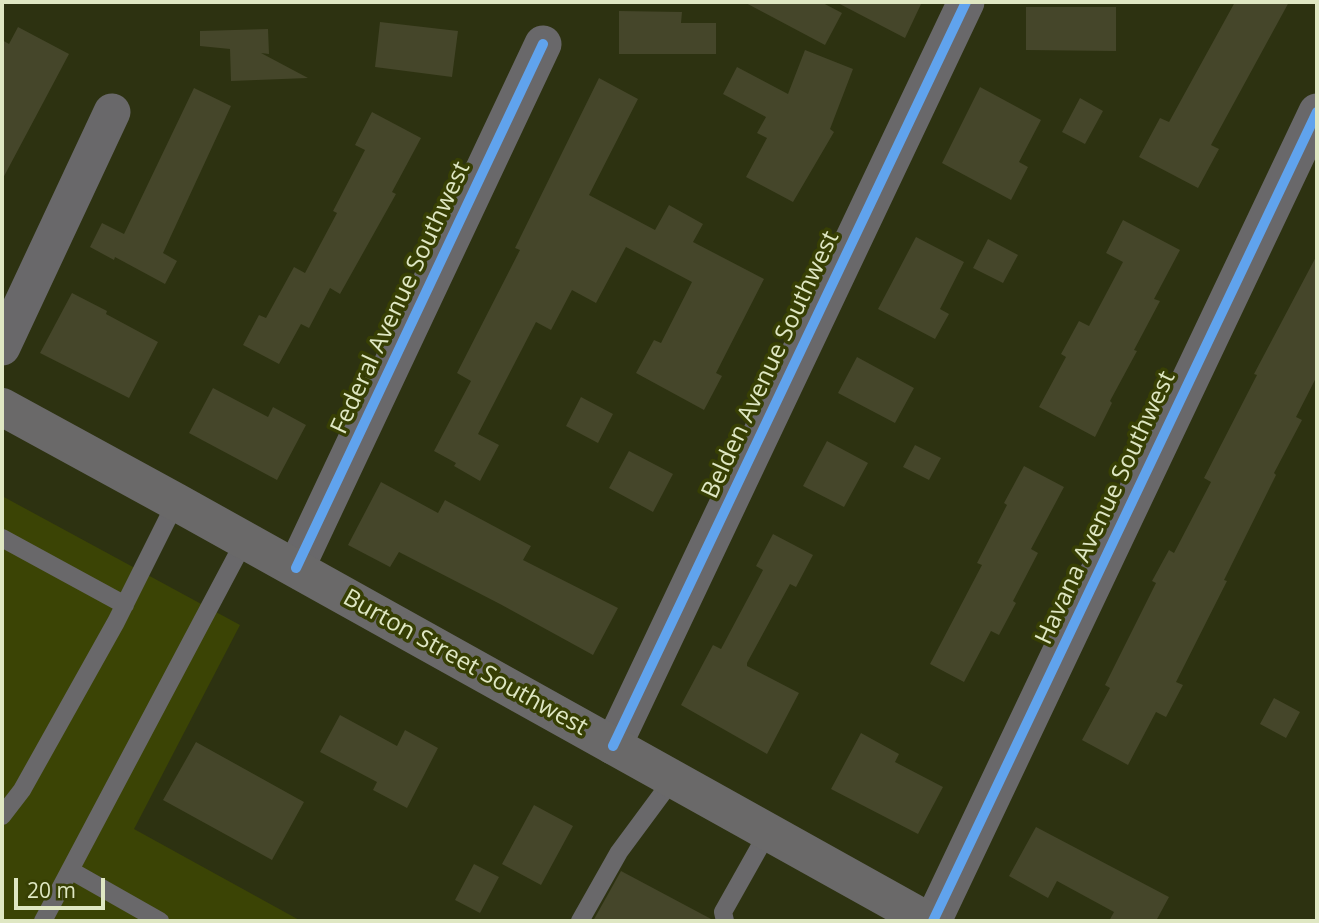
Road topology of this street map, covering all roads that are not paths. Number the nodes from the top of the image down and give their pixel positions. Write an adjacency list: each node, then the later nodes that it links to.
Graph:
1 (966, 2): 12 (street, Belden Avenue Southwest)
2 (543, 44): 10 (street, Federal Avenue Southwest)
3 (112, 112): 5 (street)
4 (1317, 112): 22 (street, Havana Avenue Southwest)
5 (2, 347)
6 (2, 407): 7 (main road, Burton Street Southwest)
7 (176, 502): 9 (main road, Burton Street Southwest); 11 (lane)
8 (2, 538): 11 (lane)
9 (245, 540): 10 (main road, Burton Street Southwest); 16 (lane)
10 (296, 568): 12 (main road, Burton Street Southwest)
11 (125, 605): 14 (lane)
12 (613, 746): 13 (main road, Burton Street Southwest)
13 (673, 779): 15 (main road, Burton Street Southwest); 19 (lane)
14 (2, 816)
15 (768, 832): 20 (lane); 21 (main road, Burton Street Southwest)
16 (70, 870): 17 (lane); 18 (lane)
17 (43, 921)
18 (160, 921)
19 (580, 921)
20 (725, 921)
21 (928, 921)
22 (933, 921)

